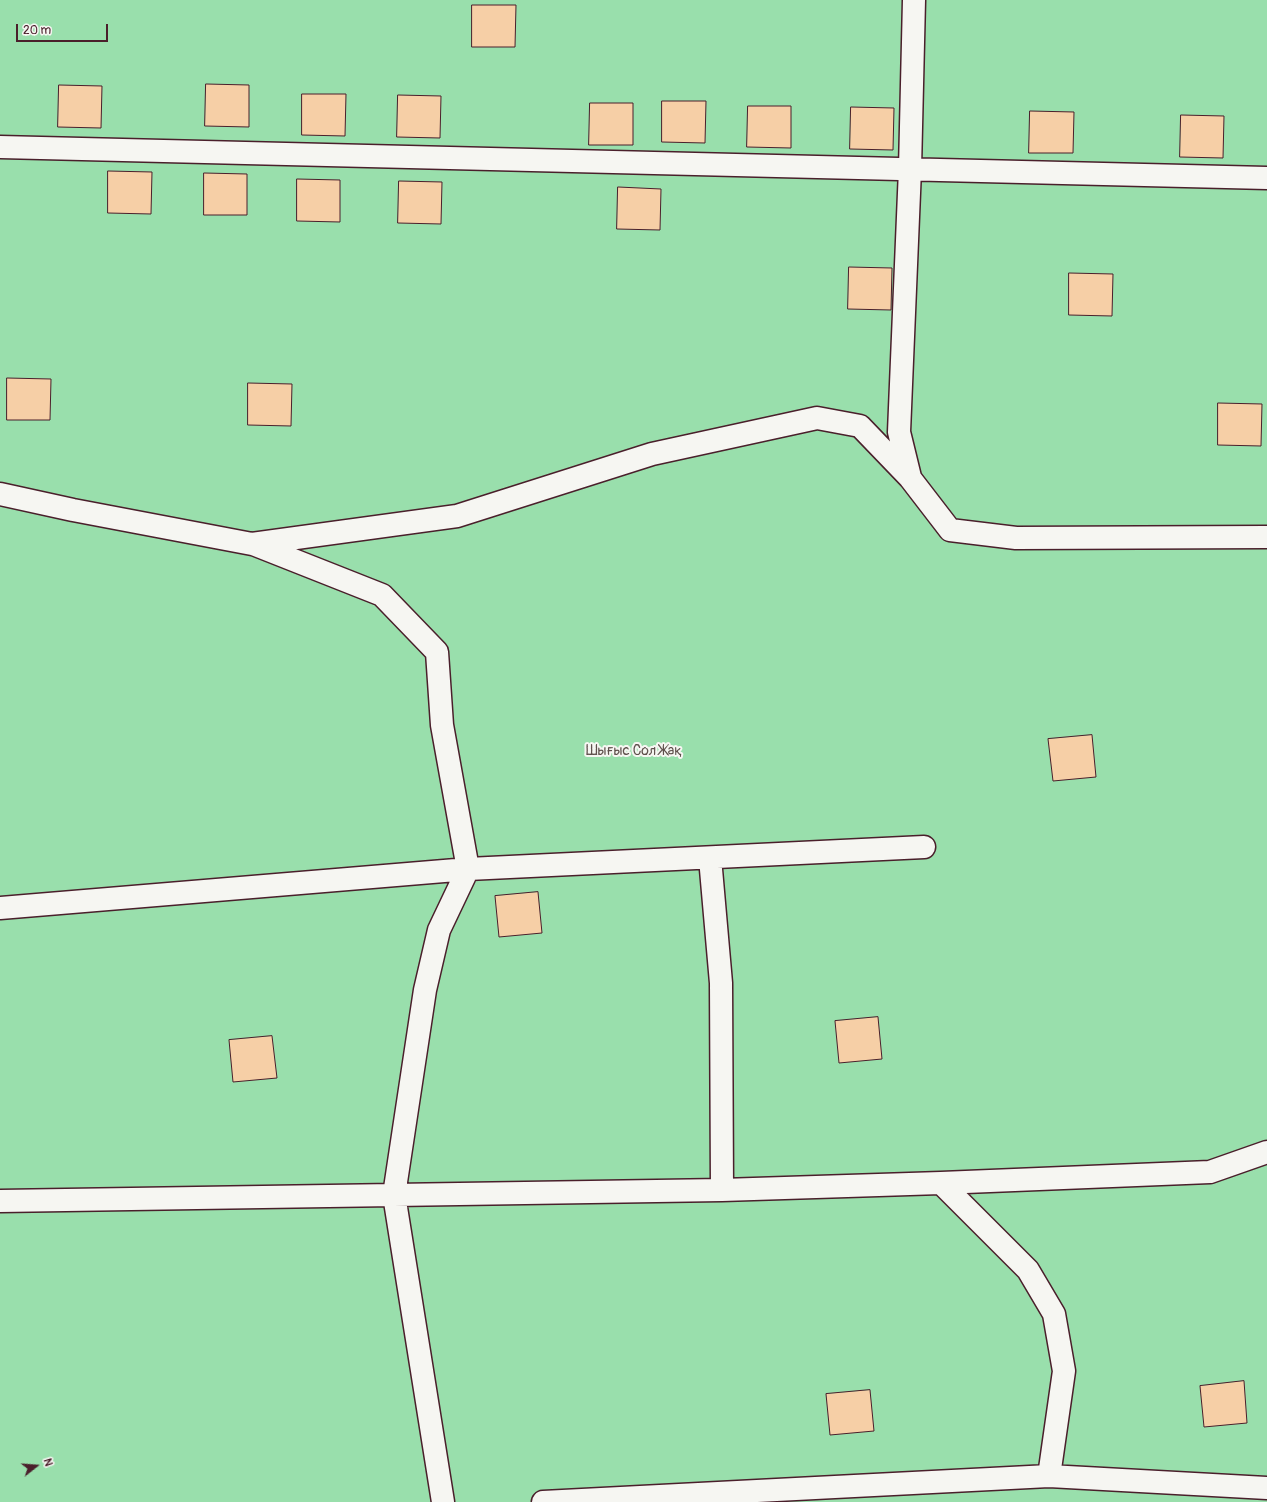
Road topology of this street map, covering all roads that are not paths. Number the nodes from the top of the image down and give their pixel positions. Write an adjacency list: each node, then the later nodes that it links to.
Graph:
1 (914, 0): 3 (street)
2 (0, 147): 3 (street)
3 (910, 169): 4 (street); 5 (street)
4 (1267, 178)
5 (910, 478): 7 (street); 8 (street)
6 (0, 494): 8 (street)
7 (1267, 537)
8 (252, 544): 11 (street)
9 (924, 847): 10 (street)
10 (710, 858): 11 (street); 15 (street)
11 (468, 869): 12 (street); 16 (street)
12 (0, 908)
13 (1267, 1152): 14 (street)
14 (940, 1183): 15 (street); 18 (street)
15 (722, 1190): 16 (street)
16 (394, 1195): 17 (street); 20 (street)
17 (0, 1201)
18 (1049, 1476): 19 (street); 21 (street)
19 (1267, 1488)
20 (443, 1502)
21 (543, 1502)

